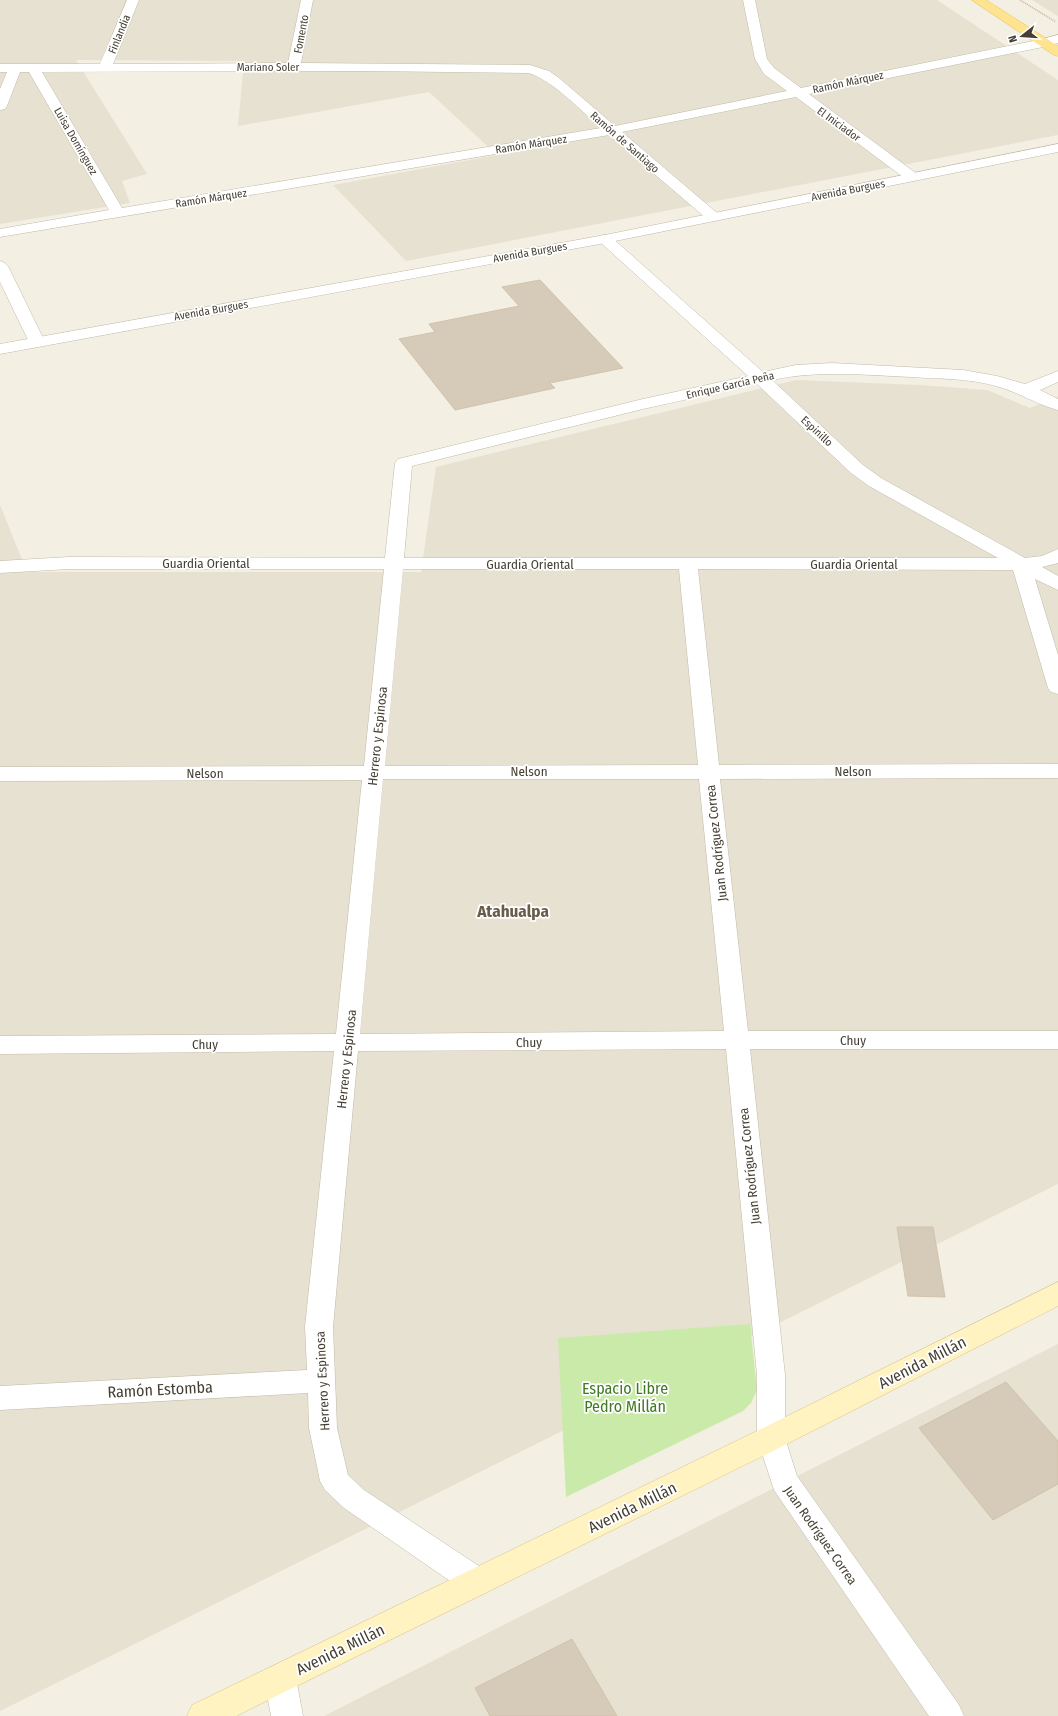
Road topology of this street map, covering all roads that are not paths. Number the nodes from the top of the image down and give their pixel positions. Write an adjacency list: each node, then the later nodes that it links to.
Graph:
1 (133, 0): 13 (street, Finlandia)
2 (307, 0): 9 (street, Fomento)
3 (749, 0): 15 (street, El Iniciador)
4 (978, 0): 7 (main road)
5 (999, 0): 6 (main road)
6 (1058, 39): 7 (street, Ramón Márquez)
7 (1043, 43): 8 (main road); 15 (street, Ramón Márquez)
8 (1058, 52)
9 (294, 67): 13 (street, Mariano Soler); 14 (street, Mariano Soler)
10 (0, 68): 11 (street, Mariano Soler)
11 (15, 68): 12 (street, Mariano Soler); 16 (street)
12 (34, 68): 13 (street, Mariano Soler); 20 (street, Luisa Domínguez)
13 (106, 68)
14 (536, 71): 17 (street, Ramón de Santiago)
15 (797, 93): 17 (street, Ramón Márquez); 19 (street, El Iniciador)
16 (0, 106)
17 (612, 130): 20 (street, Ramón Márquez); 21 (street, Ramón de Santiago)
18 (1058, 148): 19 (street, Avenida Burgues)
19 (912, 177): 21 (street, Avenida Burgues)
20 (118, 213): 22 (street, Ramón Márquez)
21 (712, 216): 23 (street, Avenida Burgues)
22 (0, 233)
23 (605, 239): 25 (street, Avenida Burgues); 28 (street, Espinillo)
24 (0, 266): 25 (street)
25 (37, 342): 26 (street, Avenida Burgues)
26 (0, 349)
27 (1058, 376): 29 (street)
28 (760, 378): 29 (street, Enrique García Peña); 31 (street, Enrique García Peña); 35 (street, Espinillo)
29 (1026, 390): 30 (street, Enrique García Peña)
30 (1058, 405)
31 (404, 462): 33 (street, Herrero y Espinosa)
32 (1058, 555): 35 (street, Guardia Oriental)
33 (393, 564): 34 (street, Guardia Oriental); 36 (street, Guardia Oriental); 41 (street, Herrero y Espinosa)
34 (688, 564): 35 (street, Guardia Oriental); 39 (street, Juan Rodríguez Correa)
35 (1022, 564): 37 (street, Espinillo); 38 (street)
36 (0, 567)
37 (1058, 584)
38 (1058, 688)
39 (709, 770): 40 (street, Nelson); 41 (street, Nelson); 43 (street, Juan Rodríguez Correa)
40 (1058, 771)
41 (373, 772): 42 (street, Nelson); 45 (street, Herrero y Espinosa)
42 (0, 774)
43 (737, 1040): 44 (street, Chuy); 45 (street, Chuy); 50 (street, Juan Rodríguez Correa)
44 (1058, 1040)
45 (347, 1043): 46 (street, Chuy); 48 (street, Herrero y Espinosa)
46 (0, 1045)
47 (1058, 1293): 50 (main road, Avenida Millán)
48 (320, 1381): 49 (street, Ramón Estomba); 51 (street, Herrero y Espinosa)
49 (0, 1398)
50 (771, 1438): 51 (main road, Avenida Millán); 55 (street, Juan Rodríguez Correa)
51 (477, 1582): 52 (main road, Avenida Millán)
52 (280, 1678): 53 (main road, Avenida Millán); 54 (street)
53 (203, 1716)
54 (287, 1716)
55 (948, 1716)

